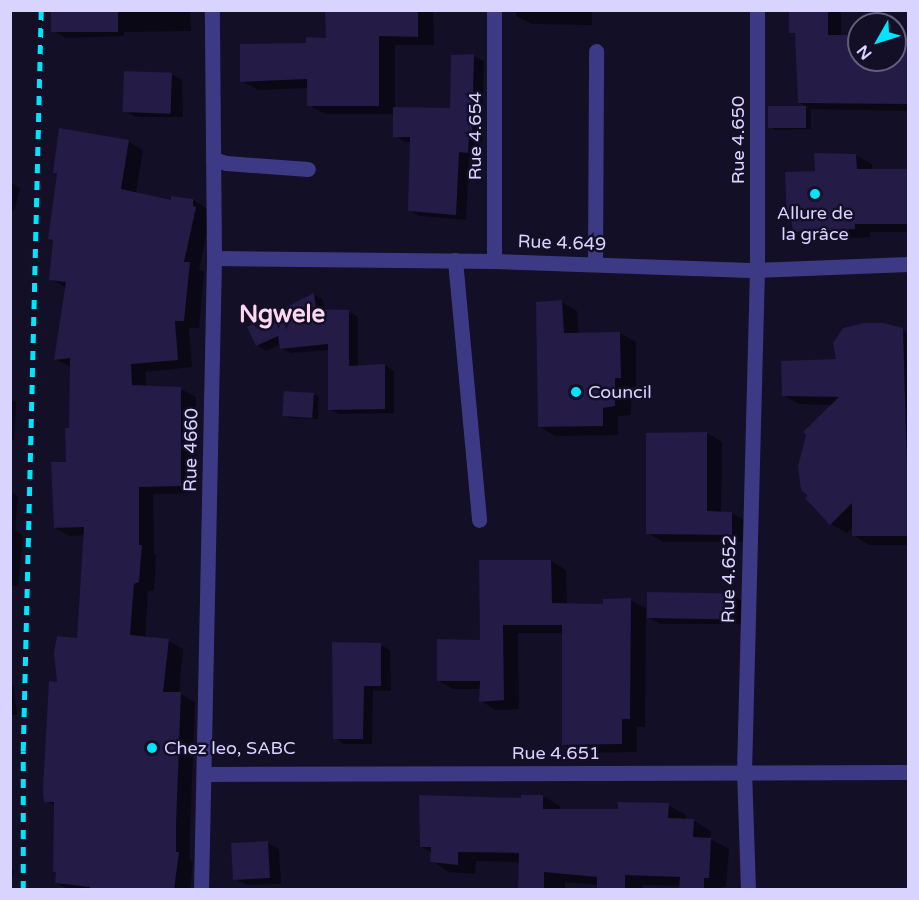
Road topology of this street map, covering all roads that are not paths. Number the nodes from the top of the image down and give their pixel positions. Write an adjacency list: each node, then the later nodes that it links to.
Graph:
1 (212, 10): 5 (street, Rue 4660)
2 (494, 10): 9 (street, Rue 4.654)
3 (758, 10): 12 (street, Rue 4.650)
4 (596, 51): 10 (street)
5 (213, 159): 6 (street); 7 (street, Rue 4660)
6 (308, 169)
7 (214, 258): 8 (street, Rue 4.649); 16 (street, Rue 4660)
8 (455, 260): 9 (street, Rue 4.649); 13 (street)
9 (494, 261): 10 (street, Rue 4.649)
10 (596, 264): 12 (street, Rue 4.649)
11 (909, 264): 12 (street, Rue 4.649)
12 (757, 270): 14 (street, Rue 4.652)
13 (479, 520)
14 (744, 772): 15 (street, Rue 4.651); 16 (street, Rue 4.651); 18 (street, Rue 4.652)
15 (909, 772)
16 (204, 774): 17 (street, Rue 4660)
17 (201, 890)
18 (748, 890)

